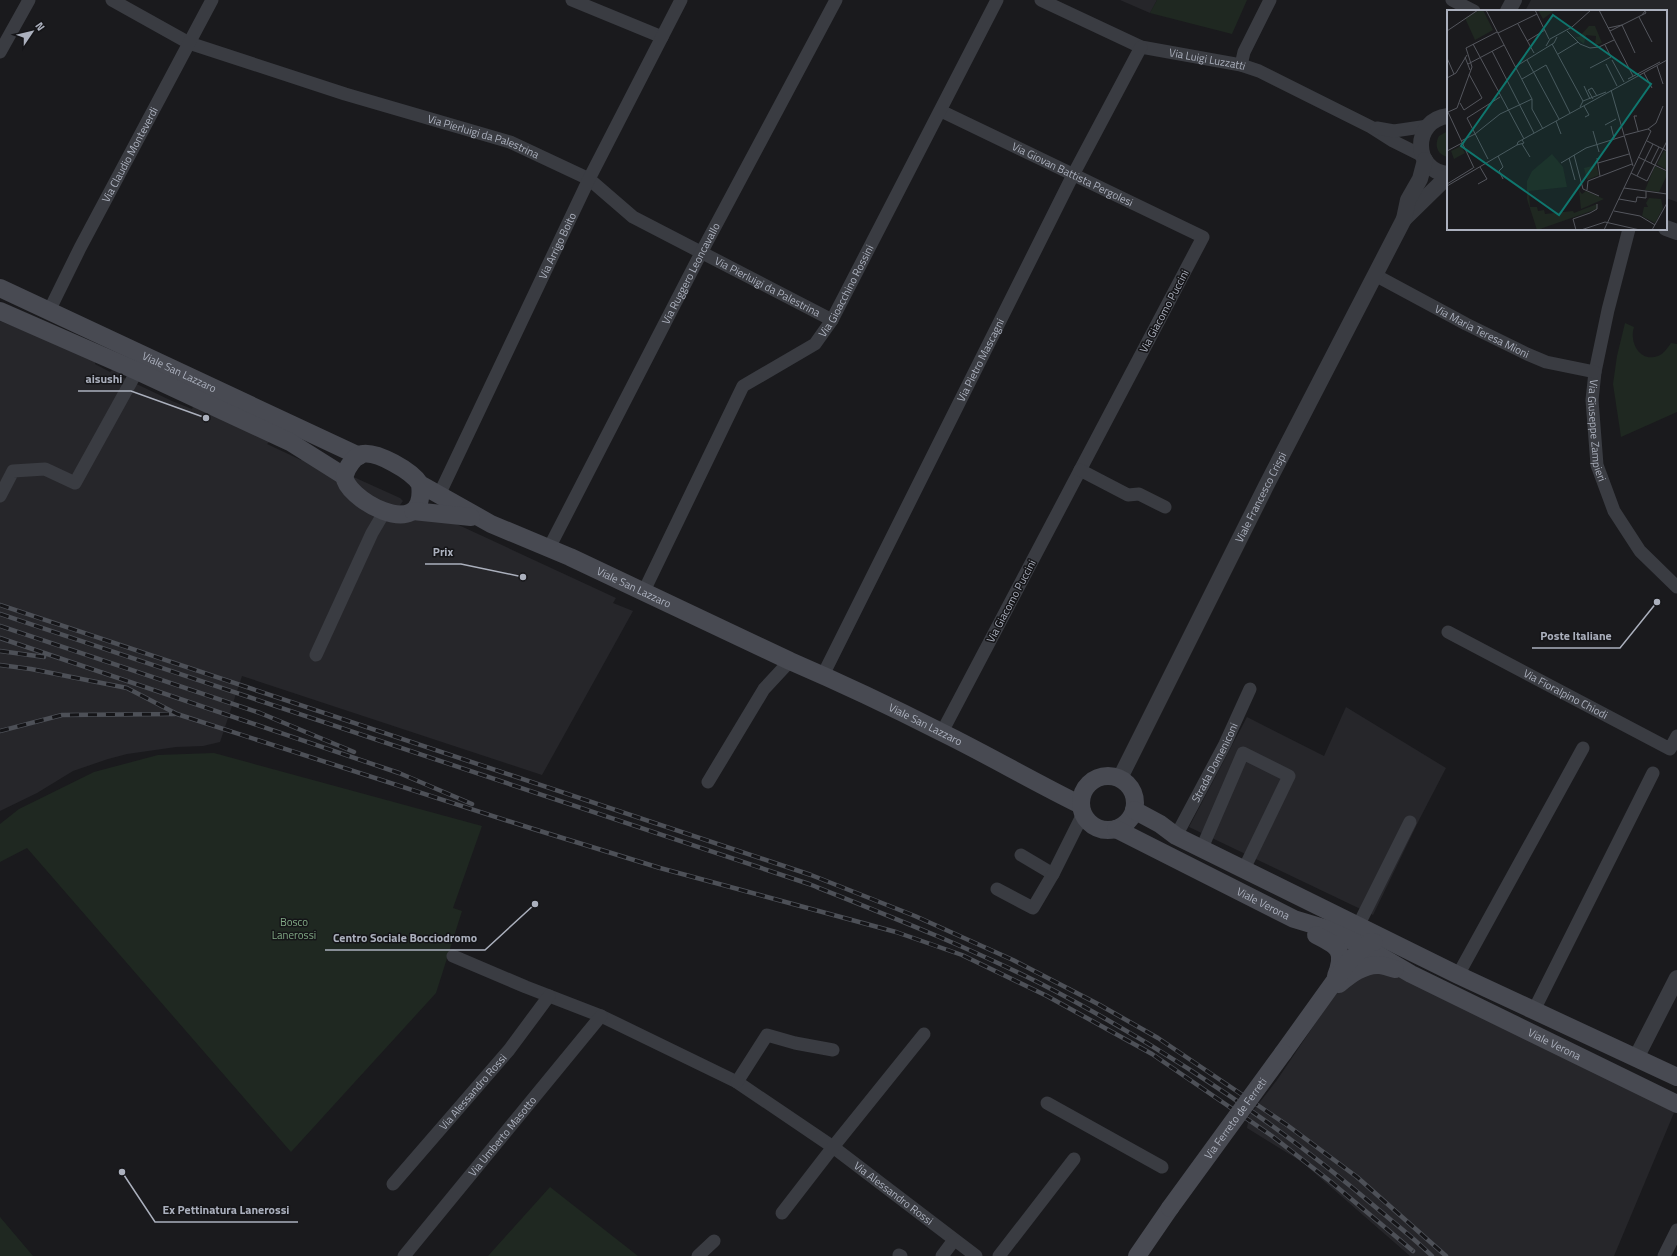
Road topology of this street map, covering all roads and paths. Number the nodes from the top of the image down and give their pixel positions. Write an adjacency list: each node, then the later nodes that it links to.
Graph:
1 (29, 0): 17 (street)
2 (112, 0): 15 (street, Via Pierluigi da Palestrina)
3 (212, 0): 15 (street, Via Claudio Monteverdi)
4 (572, 0): 14 (street)
5 (681, 0): 14 (street, Via Arrigo Boito)
6 (836, 0): 33 (street, Via Ruggero Leoncavallo)
7 (997, 0): 19 (street, Via Gioacchino Rossini)
8 (1041, 0): 16 (street, Via Luigi Luzzatti)
9 (1270, 0): 18 (street)
10 (1452, 0): 12 (street)
11 (1514, 0): 13 (street)
12 (1472, 10)
13 (1509, 10)
14 (662, 37): 27 (street, Via Arrigo Boito)
15 (189, 44): 27 (street, Via Pierluigi da Palestrina); 37 (street, Via Claudio Monteverdi)
16 (1141, 47): 18 (street, Via Luigi Luzzatti); 24 (street, Via Pietro Mascagni)
17 (0, 52)
18 (1241, 66): 22 (street, Via Luigi Luzzatti)
19 (941, 111): 24 (street, Via Giovan Battista Pergolesi); 38 (street, Via Gioacchino Rossini)
20 (1447, 116): 21 (street)
21 (1428, 126): 22 (street, Via Luigi Luzzatti); 23 (street, Viale Francesco Crispi)
22 (1371, 127): 23 (street, Via Luigi Luzzatti)
23 (1424, 158): 25 (street, Viale Francesco Crispi); 28 (street, Viale Francesco Crispi)
24 (1073, 175): 32 (street, Via Giovan Battista Pergolesi); 57 (street, Via Pietro Mascagni)
25 (1447, 175)
26 (1447, 176): 28 (street, Viale Francesco Crispi)
27 (589, 179): 33 (street, Via Pierluigi da Palestrina); 45 (street, Via Arrigo Boito)
28 (1404, 219): 34 (street, Viale Francesco Crispi)
29 (1667, 228): 31 (street)
30 (1629, 230): 40 (street, Via Giuseppe Zampieri)
31 (1677, 232)
32 (1204, 237): 42 (street, Via Giacomo Puccini)
33 (701, 253): 38 (street, Via Pierluigi da Palestrina); 51 (street, Via Ruggero Leoncavallo)
34 (1375, 275): 40 (street, Via Maria Teresa Mioni); 63 (street, Viale Francesco Crispi)
35 (0, 288): 37 (main road, Viale San Lazzaro)
36 (0, 311): 39 (main road, Viale San Lazzaro)
37 (50, 311): 41 (main road, Viale San Lazzaro)
38 (832, 320): 53 (street, Via Gioacchino Rossini)
39 (137, 372): 43 (main road, Viale San Lazzaro); 46 (street)
40 (1595, 372): 52 (street, Via Giuseppe Zampieri)
41 (359, 456): 43 (main road); 44 (main road, Viale San Lazzaro)
42 (1080, 470): 47 (street); 59 (street, Via Giacomo Puccini)
43 (344, 476): 48 (main road, Viale San Lazzaro)
44 (420, 484): 45 (main road, Viale San Lazzaro); 49 (main road)
45 (439, 495): 50 (main road, Viale San Lazzaro)
46 (0, 496)
47 (1165, 507)
48 (379, 508): 49 (main road, Viale San Lazzaro); 55 (street)
49 (413, 511): 50 (main road, Viale San Lazzaro)
50 (478, 517): 51 (main road, Viale San Lazzaro)
51 (549, 548): 53 (main road, Viale San Lazzaro)
52 (1677, 587)
53 (643, 593): 56 (main road, Viale San Lazzaro)
54 (1448, 632): 60 (street, Via Fioralpino Chiodi)
55 (316, 655)
56 (790, 661): 57 (main road, Viale San Lazzaro); 64 (street)
57 (823, 675): 59 (main road, Viale San Lazzaro)
58 (1250, 689): 69 (street, Strada Domeniconi)
59 (942, 732): 65 (main road, Viale San Lazzaro)
60 (1677, 736)
61 (1583, 748): 81 (street)
62 (1653, 774): 85 (street)
63 (1120, 778): 65 (main road); 66 (main road)
64 (708, 782)
65 (1083, 803): 68 (main road); 73 (street)
66 (1134, 810): 68 (main road); 69 (main road, Viale Verona)
67 (1410, 822): 76 (street)
68 (1116, 829): 75 (main road, Viale Verona)
69 (1176, 836): 70 (main road, Viale Verona)
70 (1202, 848): 72 (main road, Viale Verona); 72 (street, Viale Verona)
71 (1021, 855): 73 (street)
72 (1244, 869): 76 (main road, Viale Verona)
73 (1053, 874): 74 (street)
74 (997, 889)
75 (1294, 919): 77 (main road, Viale Verona); 83 (main road, Via Ferreto de Ferreti)
76 (1358, 926): 79 (main road, Viale Verona)
77 (1365, 947): 79 (main road, Via Ferreto de Ferreti); 80 (main road, Viale Verona); 83 (main road, Via Ferreto de Ferreti)
78 (453, 956): 84 (street, Via Alessandro Rossi)
79 (1420, 956): 81 (main road, Viale Verona)
80 (1411, 974): 83 (main road, Viale Verona); 93 (main road, Viale Verona)
81 (1458, 975): 85 (main road, Viale Verona)
82 (1677, 978): 89 (street)
83 (1329, 989): 107 (main road, Via Ferreto de Ferreti, bridge)
84 (549, 996): 86 (street, Via Alessandro Rossi); 97 (street, Via Alessandro Rossi)
85 (1534, 1010): 89 (main road, Viale Verona)
86 (601, 1016): 91 (street, Via Alessandro Rossi); 102 (street, Via Umberto Masotto)
87 (924, 1034): 94 (street)
88 (833, 1050): 91 (street)
89 (1636, 1058): 90 (main road, Viale Verona)
90 (1677, 1077)
91 (737, 1082): 94 (street, Via Alessandro Rossi)
92 (1047, 1104): 96 (street)
93 (1677, 1104)
94 (833, 1147): 98 (street); 101 (street, Via Alessandro Rossi)
95 (1074, 1159): 106 (street)
96 (1162, 1167)
97 (393, 1184)
98 (782, 1213)
99 (1677, 1230): 108 (street)
100 (714, 1240): 103 (street)
101 (954, 1240): 104 (street); 105 (street, Via Alessandro Rossi)
102 (404, 1256)
103 (698, 1256)
104 (942, 1256)
105 (976, 1256)
106 (999, 1256)
107 (1137, 1256)
108 (1664, 1256)

